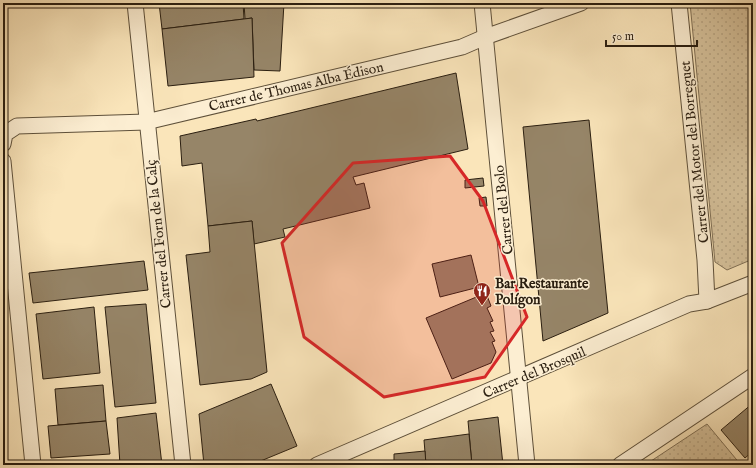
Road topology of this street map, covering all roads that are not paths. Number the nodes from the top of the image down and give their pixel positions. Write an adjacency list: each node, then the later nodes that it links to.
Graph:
1 (135, 3): 6 (street, Carrer del Forn de la Calç)
2 (482, 3): 5 (street, Carrer del Bolo)
3 (581, 3): 5 (street, Carrer de Thomas Alba Édison)
4 (679, 3): 10 (street, Carrer del Motor del Borreguet)
5 (485, 37): 6 (street, Carrer de Thomas Alba Édison); 12 (street, Carrer del Bolo)
6 (146, 122): 7 (street, Carrer de Thomas Alba Édison); 14 (street, Carrer del Forn de la Calç)
7 (4, 139)
8 (3, 162): 13 (street)
9 (753, 283): 10 (street, Carrer del Brosquil)
10 (707, 301): 12 (street, Carrer del Brosquil)
11 (753, 376): 17 (street)
12 (520, 378): 15 (street, Carrer del Brosquil); 16 (street, Carrer del Bolo)
13 (34, 465)
14 (183, 465)
15 (317, 465)
16 (527, 465)
17 (620, 465)

